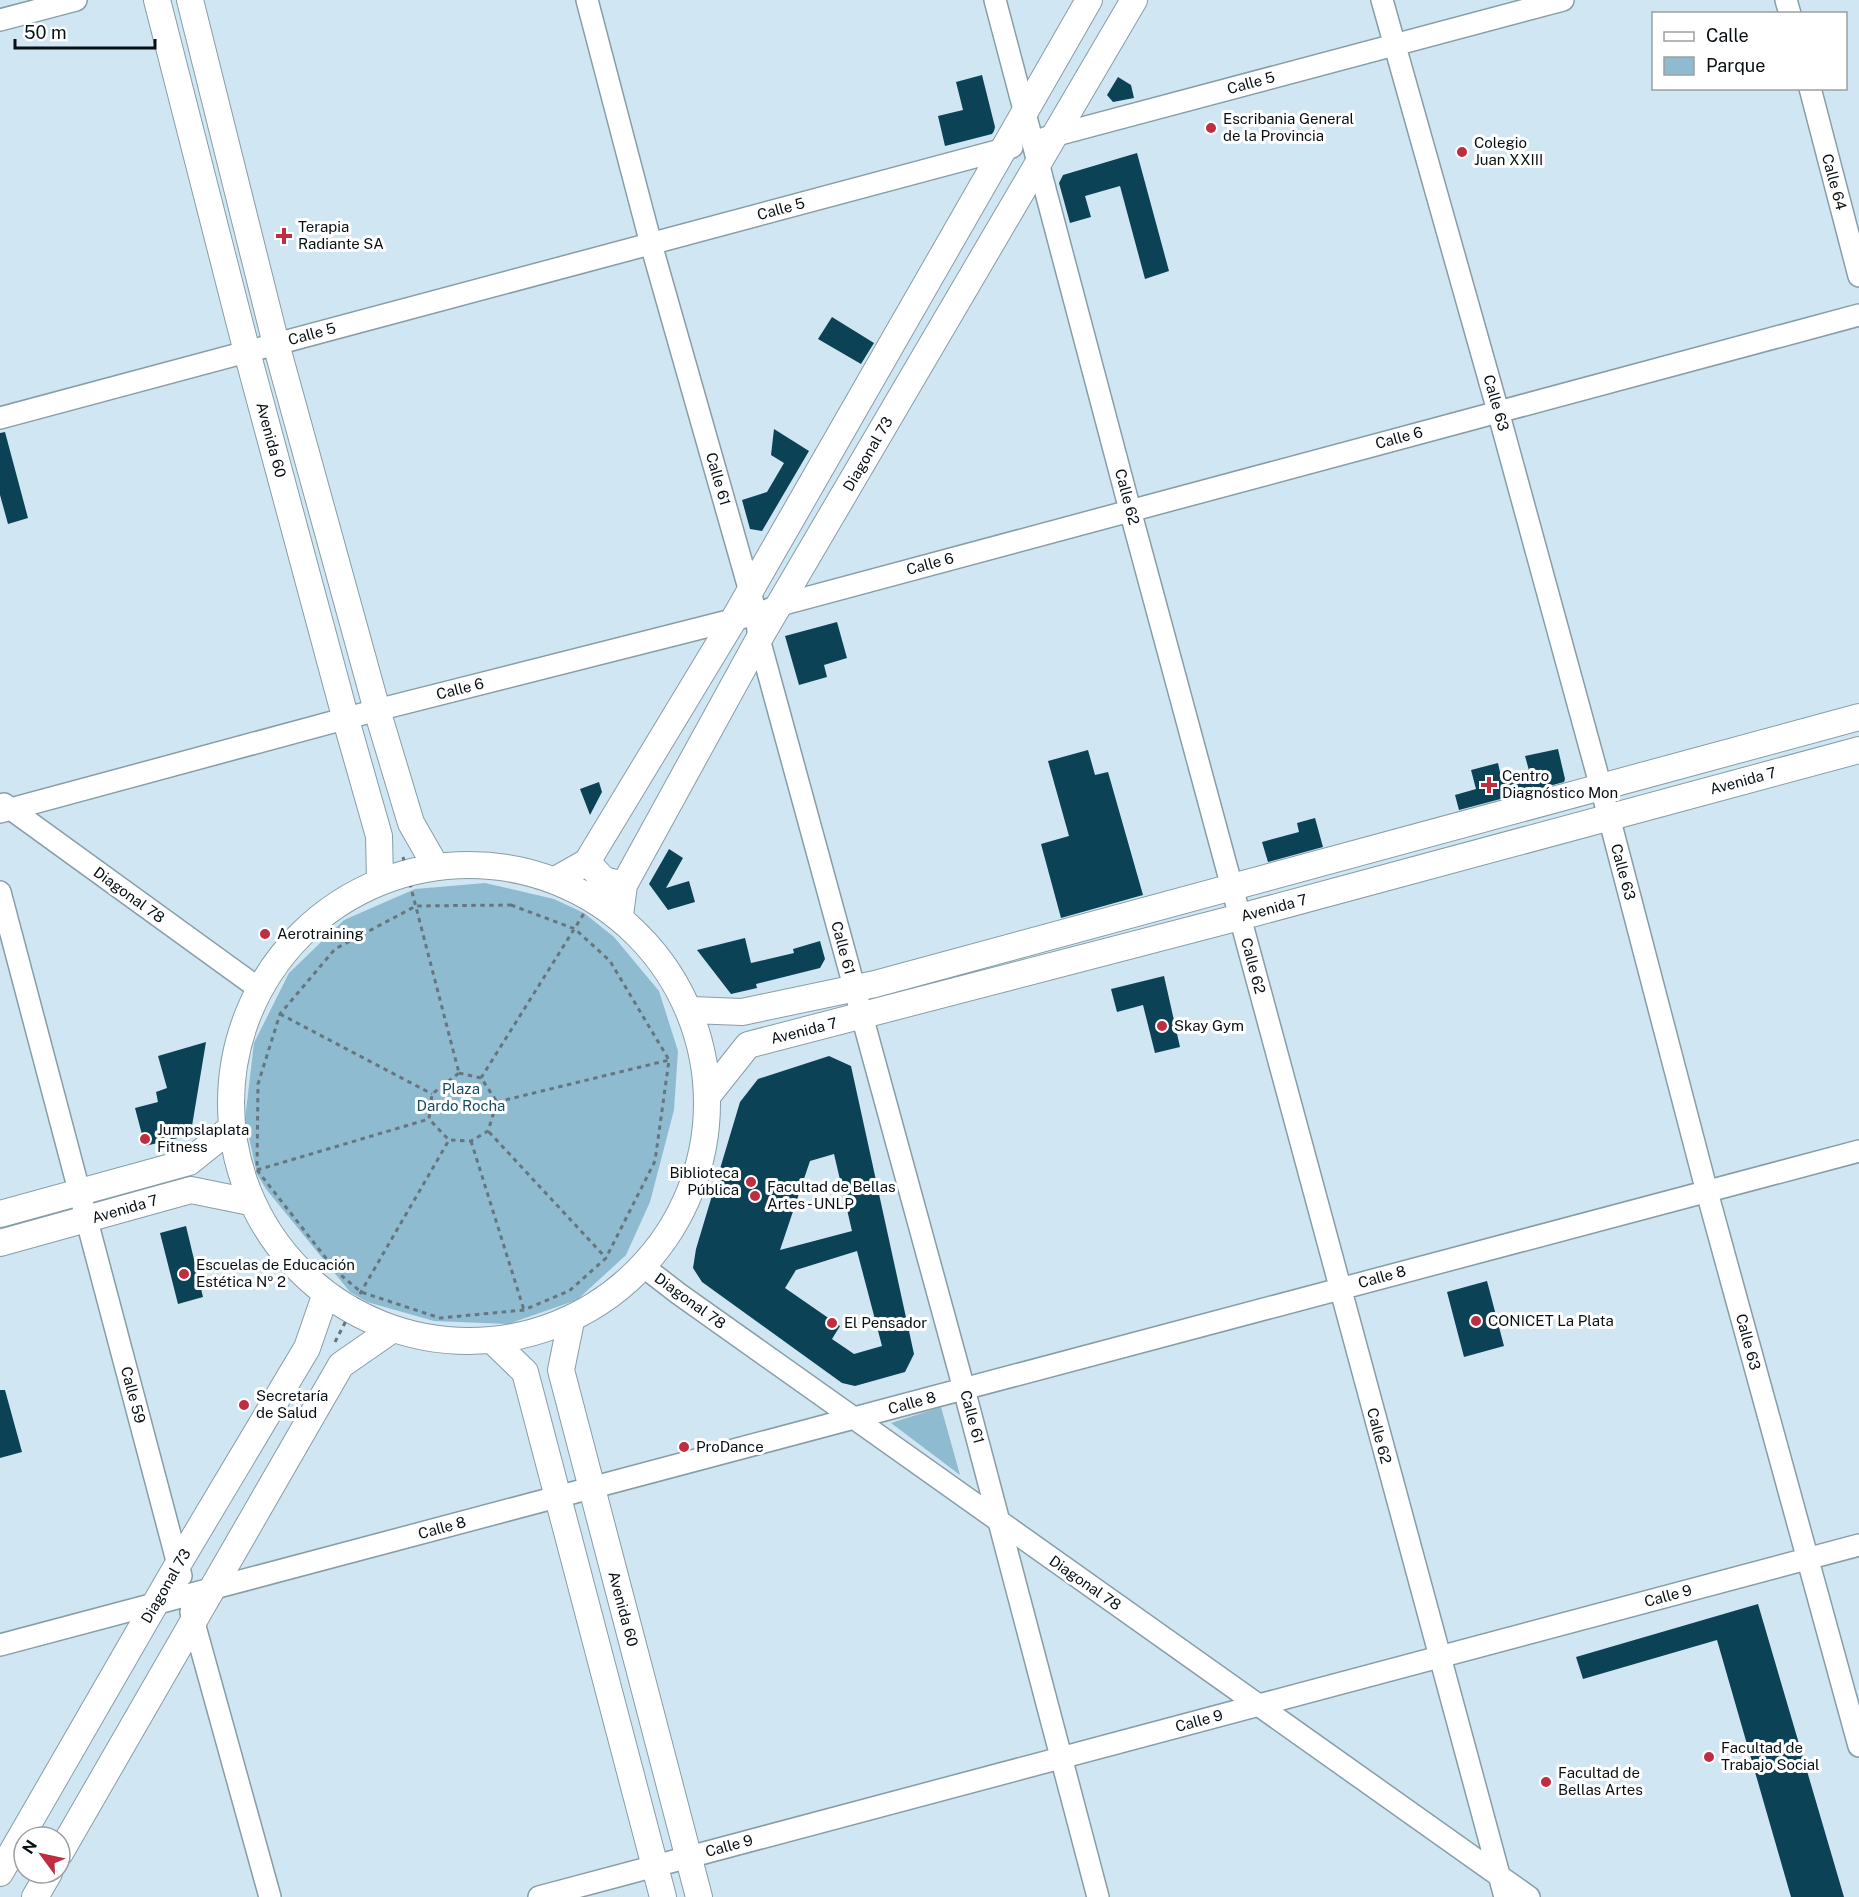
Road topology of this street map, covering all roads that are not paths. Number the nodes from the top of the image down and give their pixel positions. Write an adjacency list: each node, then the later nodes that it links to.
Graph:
1 (76, 0): 10 (street)
2 (157, 0): 20 (main road, Avenida 60)
3 (190, 0): 19 (main road, Avenida 60)
4 (587, 0): 16 (street, Calle 61)
5 (995, 0): 13 (street, Calle 62)
6 (1089, 0): 13 (main road, Diagonal 73)
7 (1134, 0): 14 (main road, Diagonal 73)
8 (1382, 0): 11 (street, Calle 63)
9 (1563, 0): 11 (street, Calle 5)
10 (0, 20)
11 (1394, 45): 14 (street, Calle 5); 21 (street, Calle 63)
12 (1811, 90): 17 (street, Calle 64)
13 (1025, 112): 14 (street, Calle 62); 15 (main road, Diagonal 73)
14 (1043, 147): 15 (street, Calle 5); 23 (street, Calle 62); 24 (main road, Diagonal 73)
15 (1003, 150): 16 (street, Calle 5); 24 (main road, Diagonal 73)
16 (651, 244): 19 (street, Calle 5); 24 (street, Calle 61)
17 (1859, 276)
18 (1859, 315): 21 (street, Calle 6)
19 (276, 344): 20 (street, Calle 5); 26 (main road, Avenida 60)
20 (247, 352): 22 (street, Calle 5); 28 (main road, Avenida 60)
21 (1498, 411): 23 (street, Calle 6); 30 (street, Calle 63)
22 (0, 418)
23 (1130, 510): 24 (street, Calle 6); 40 (street, Calle 62)
24 (755, 607): 25 (main road, Diagonal 73); 26 (street, Calle 6); 35 (main road, Diagonal 73)
25 (759, 639): 39 (main road, Diagonal 73); 45 (street, Calle 61)
26 (377, 710): 28 (street, Calle 6); 33 (main road, Avenida 60)
27 (1859, 717): 30 (main road, Avenida 7)
28 (346, 720): 31 (street, Calle 6); 34 (main road, Avenida 60)
29 (1859, 750): 32 (main road, Avenida 7)
30 (1601, 787): 32 (street, Calle 63); 40 (main road, Avenida 7)
31 (4, 807): 44 (street, Diagonal 78)
32 (1609, 817): 43 (main road, Avenida 7); 51 (street, Calle 63)
33 (411, 823): 34 (main road); 36 (main road, Avenida 60)
34 (379, 836): 38 (main road, Avenida 60)
35 (587, 861): 37 (main road, Diagonal 73); 39 (main road)
36 (435, 865): 37 (main road); 38 (main road)
37 (557, 879): 42 (main road)
38 (380, 880): 44 (main road)
39 (624, 885): 42 (main road, Diagonal 73)
40 (1232, 887): 43 (street, Calle 62); 45 (main road, Avenida 7)
41 (0, 892): 52 (street, Calle 59)
42 (620, 915): 46 (main road)
43 (1240, 917): 47 (main road, Avenida 7); 58 (street, Calle 62)
44 (258, 988): 49 (main road)
45 (854, 989): 46 (main road, Avenida 7); 47 (street, Calle 61)
46 (691, 1010): 48 (main road)
47 (861, 1016): 48 (main road, Avenida 7); 65 (street, Calle 61)
48 (709, 1094): 57 (main road)
49 (230, 1129): 52 (main road, Avenida 7); 53 (main road)
50 (1859, 1151): 51 (street, Calle 8)
51 (1707, 1192): 58 (street, Calle 8); 71 (street, Calle 63)
52 (80, 1193): 54 (main road, Avenida 7); 55 (street, Calle 59)
53 (250, 1202): 55 (main road, Avenida 7); 59 (main road)
54 (0, 1214)
55 (86, 1220): 56 (main road, Avenida 7); 72 (street, Calle 59)
56 (0, 1243)
57 (644, 1267): 60 (main road); 66 (street, Diagonal 78)
58 (1339, 1288): 65 (street, Calle 8); 77 (street, Calle 62)
59 (325, 1296): 61 (main road); 63 (main road, Diagonal 73)
60 (570, 1321): 62 (main road); 67 (main road, Avenida 60)
61 (390, 1331): 62 (main road); 64 (main road)
62 (494, 1342): 68 (main road)
63 (307, 1348): 64 (main road); 72 (main road, Diagonal 73)
64 (340, 1365): 73 (main road)
65 (964, 1389): 66 (street, Calle 8); 69 (street, Calle 61)
66 (854, 1418): 67 (street, Calle 8); 69 (street, Diagonal 78)
67 (591, 1488): 68 (street, Calle 8); 82 (main road, Avenida 60)
68 (558, 1497): 73 (street, Calle 8); 83 (main road)
69 (999, 1522): 78 (street, Diagonal 78); 80 (street, Calle 61)
70 (1859, 1545): 71 (street, Calle 9)
71 (1807, 1559): 77 (street, Calle 9); 79 (street, Calle 63)
72 (177, 1566): 73 (street, Calle 59); 74 (main road, Diagonal 73)
73 (199, 1593): 74 (street, Calle 8); 75 (main road)
74 (156, 1604): 76 (street, Calle 8); 84 (main road, Diagonal 73)
75 (193, 1621): 81 (main road); 86 (street)
76 (0, 1645)
77 (1439, 1657): 78 (street, Calle 9); 85 (street, Calle 62)
78 (1257, 1706): 80 (street, Calle 9); 85 (street, Diagonal 78)
79 (1859, 1746)
80 (1061, 1758): 82 (street, Calle 9); 90 (street, Calle 61)
81 (72, 1832)
82 (688, 1857): 83 (street, Calle 9); 89 (main road, Avenida 60)
83 (655, 1866): 87 (street, Calle 9); 88 (main road)
84 (0, 1873)
85 (1500, 1876): 91 (street, Calle 62); 92 (street, Diagonal 78)
86 (270, 1897)
87 (539, 1897)
88 (663, 1897)
89 (699, 1897)
90 (1098, 1897)
91 (1505, 1897)
92 (1529, 1897)

